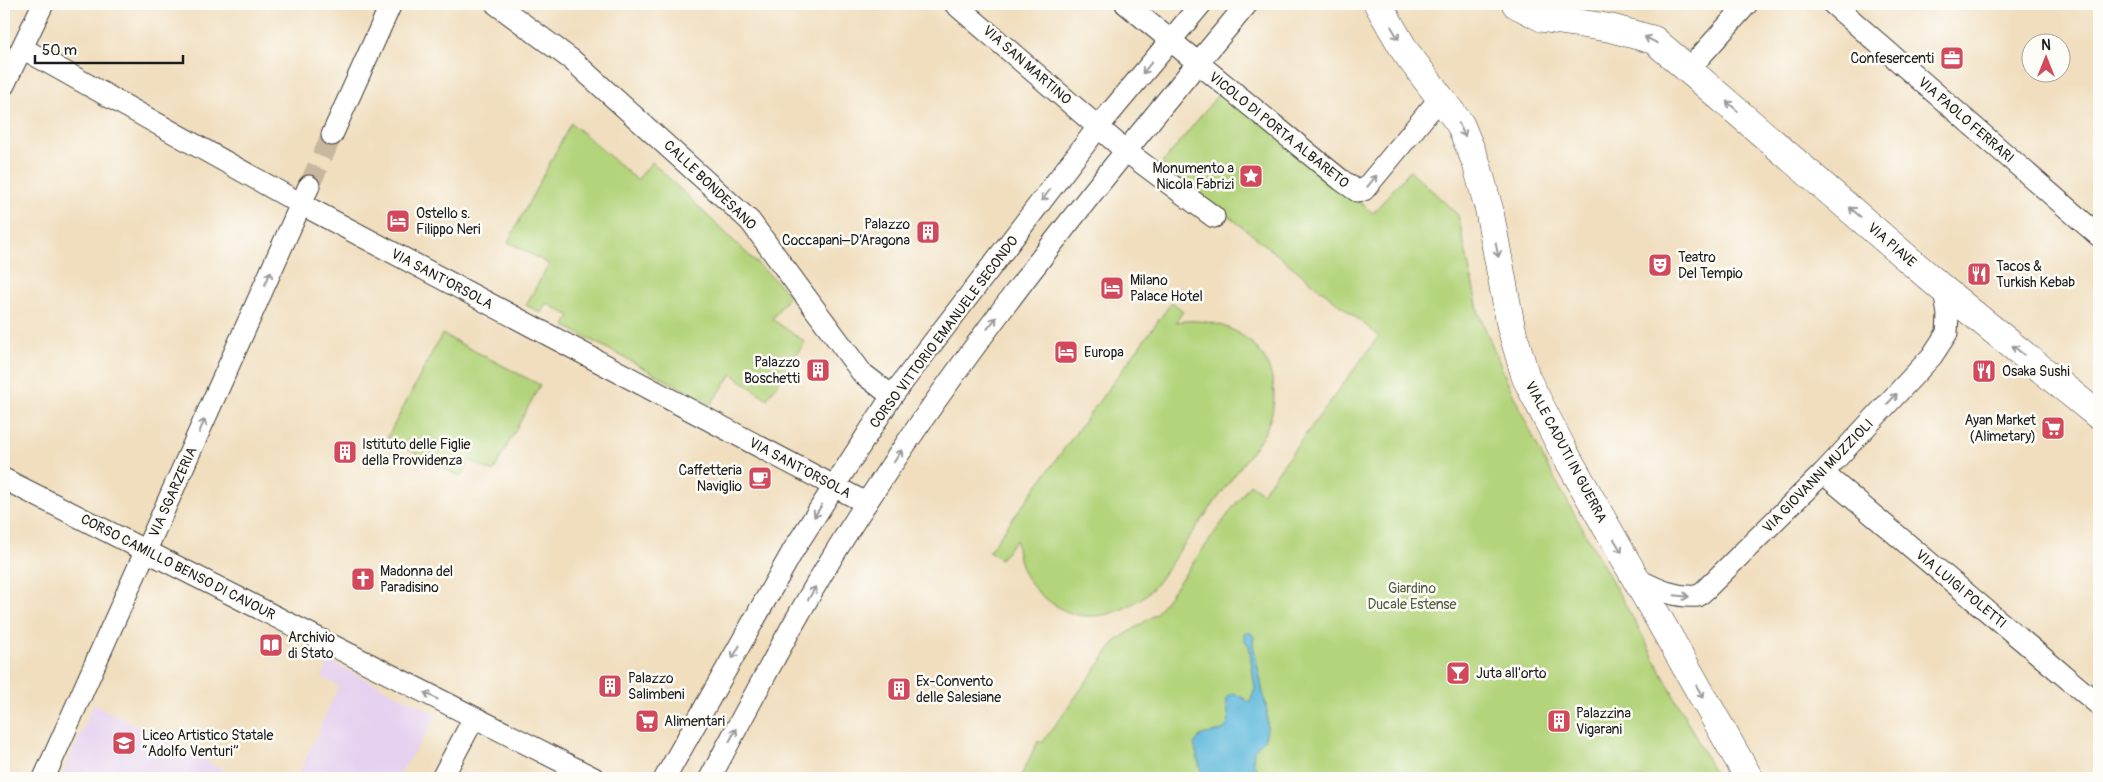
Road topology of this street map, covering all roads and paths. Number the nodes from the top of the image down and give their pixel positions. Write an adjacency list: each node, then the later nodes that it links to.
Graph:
1 (43, 4): 13 (street)
2 (391, 4): 19 (street)
3 (496, 4): 25 (street, CALLE BONDESANO)
4 (955, 4): 18 (street, VIA SAN MARTINO)
5 (1126, 4): 12 (street)
6 (1201, 4): 12 (street, CORSO VITTORIO EMANUELE SECONDO)
7 (1247, 4): 14 (street)
8 (1378, 4): 17 (main road, VIALE CADUTI IN GUERRA, one-way to 17)
9 (1516, 4): 15 (main road, VIA PIAVE, one-way to 9)
10 (1747, 4): 15 (street)
11 (1834, 4): 23 (street, VIA PAOLO FERRARI)
12 (1169, 40): 14 (street); 18 (street, CORSO VITTORIO EMANUELE SECONDO, one-way to 18)
13 (22, 48): 16 (street); 21 (street, VIA SANT'ORSOLA)
14 (1197, 64): 17 (street, VICOLO DI PORTA ALBARETO, one-way to 17); 20 (street)
15 (1689, 69): 24 (main road, VIA PIAVE, one-way to 15)
16 (4, 85)
17 (1440, 98): 32 (main road, VIALE CADUTI IN GUERRA, one-way to 32)
18 (1098, 126): 20 (street); 25 (street, CORSO VITTORIO EMANUELE SECONDO, one-way to 25)
19 (332, 135)
20 (1127, 152): 22 (street); 30 (street, one-way to 20)
21 (305, 195): 29 (street, VIA SANT'ORSOLA); 31 (street, VIA SGARZERIA, one-way to 21)
22 (1214, 217)
23 (2099, 236)
24 (1944, 290): 26 (main road, VIA PIAVE, one-way to 24); 27 (street, VIA GIOVANNI MUZZIOLI, one-way to 24)
25 (892, 396): 29 (street, CORSO VITTORIO EMANUELE SECONDO)
26 (2098, 414)
27 (1823, 473): 32 (street, VIA GIOVANNI MUZZIOLI, one-way to 27); 33 (street, VIA LUIGI POLETTI)
28 (4, 479): 31 (street, CORSO CAMILLO BENSO DI CAVOUR)
29 (834, 486): 30 (street, VIA SANT'ORSOLA); 39 (street, CORSO VITTORIO EMANUELE SECONDO, one-way to 39)
30 (866, 503): 40 (street, one-way to 30)
31 (147, 551): 34 (street, CORSO CAMILLO BENSO DI CAVOUR, one-way to 31); 36 (street, VIA SGARZERIA)
32 (1637, 579): 35 (main road, VIALE CADUTI IN GUERRA, one-way to 35)
33 (2099, 705)
34 (474, 718): 37 (street); 38 (street, CORSO CAMILLO BENSO DI CAVOUR)
35 (1748, 777)
36 (44, 778)
37 (442, 778)
38 (594, 778)
39 (665, 778)
40 (710, 778)

